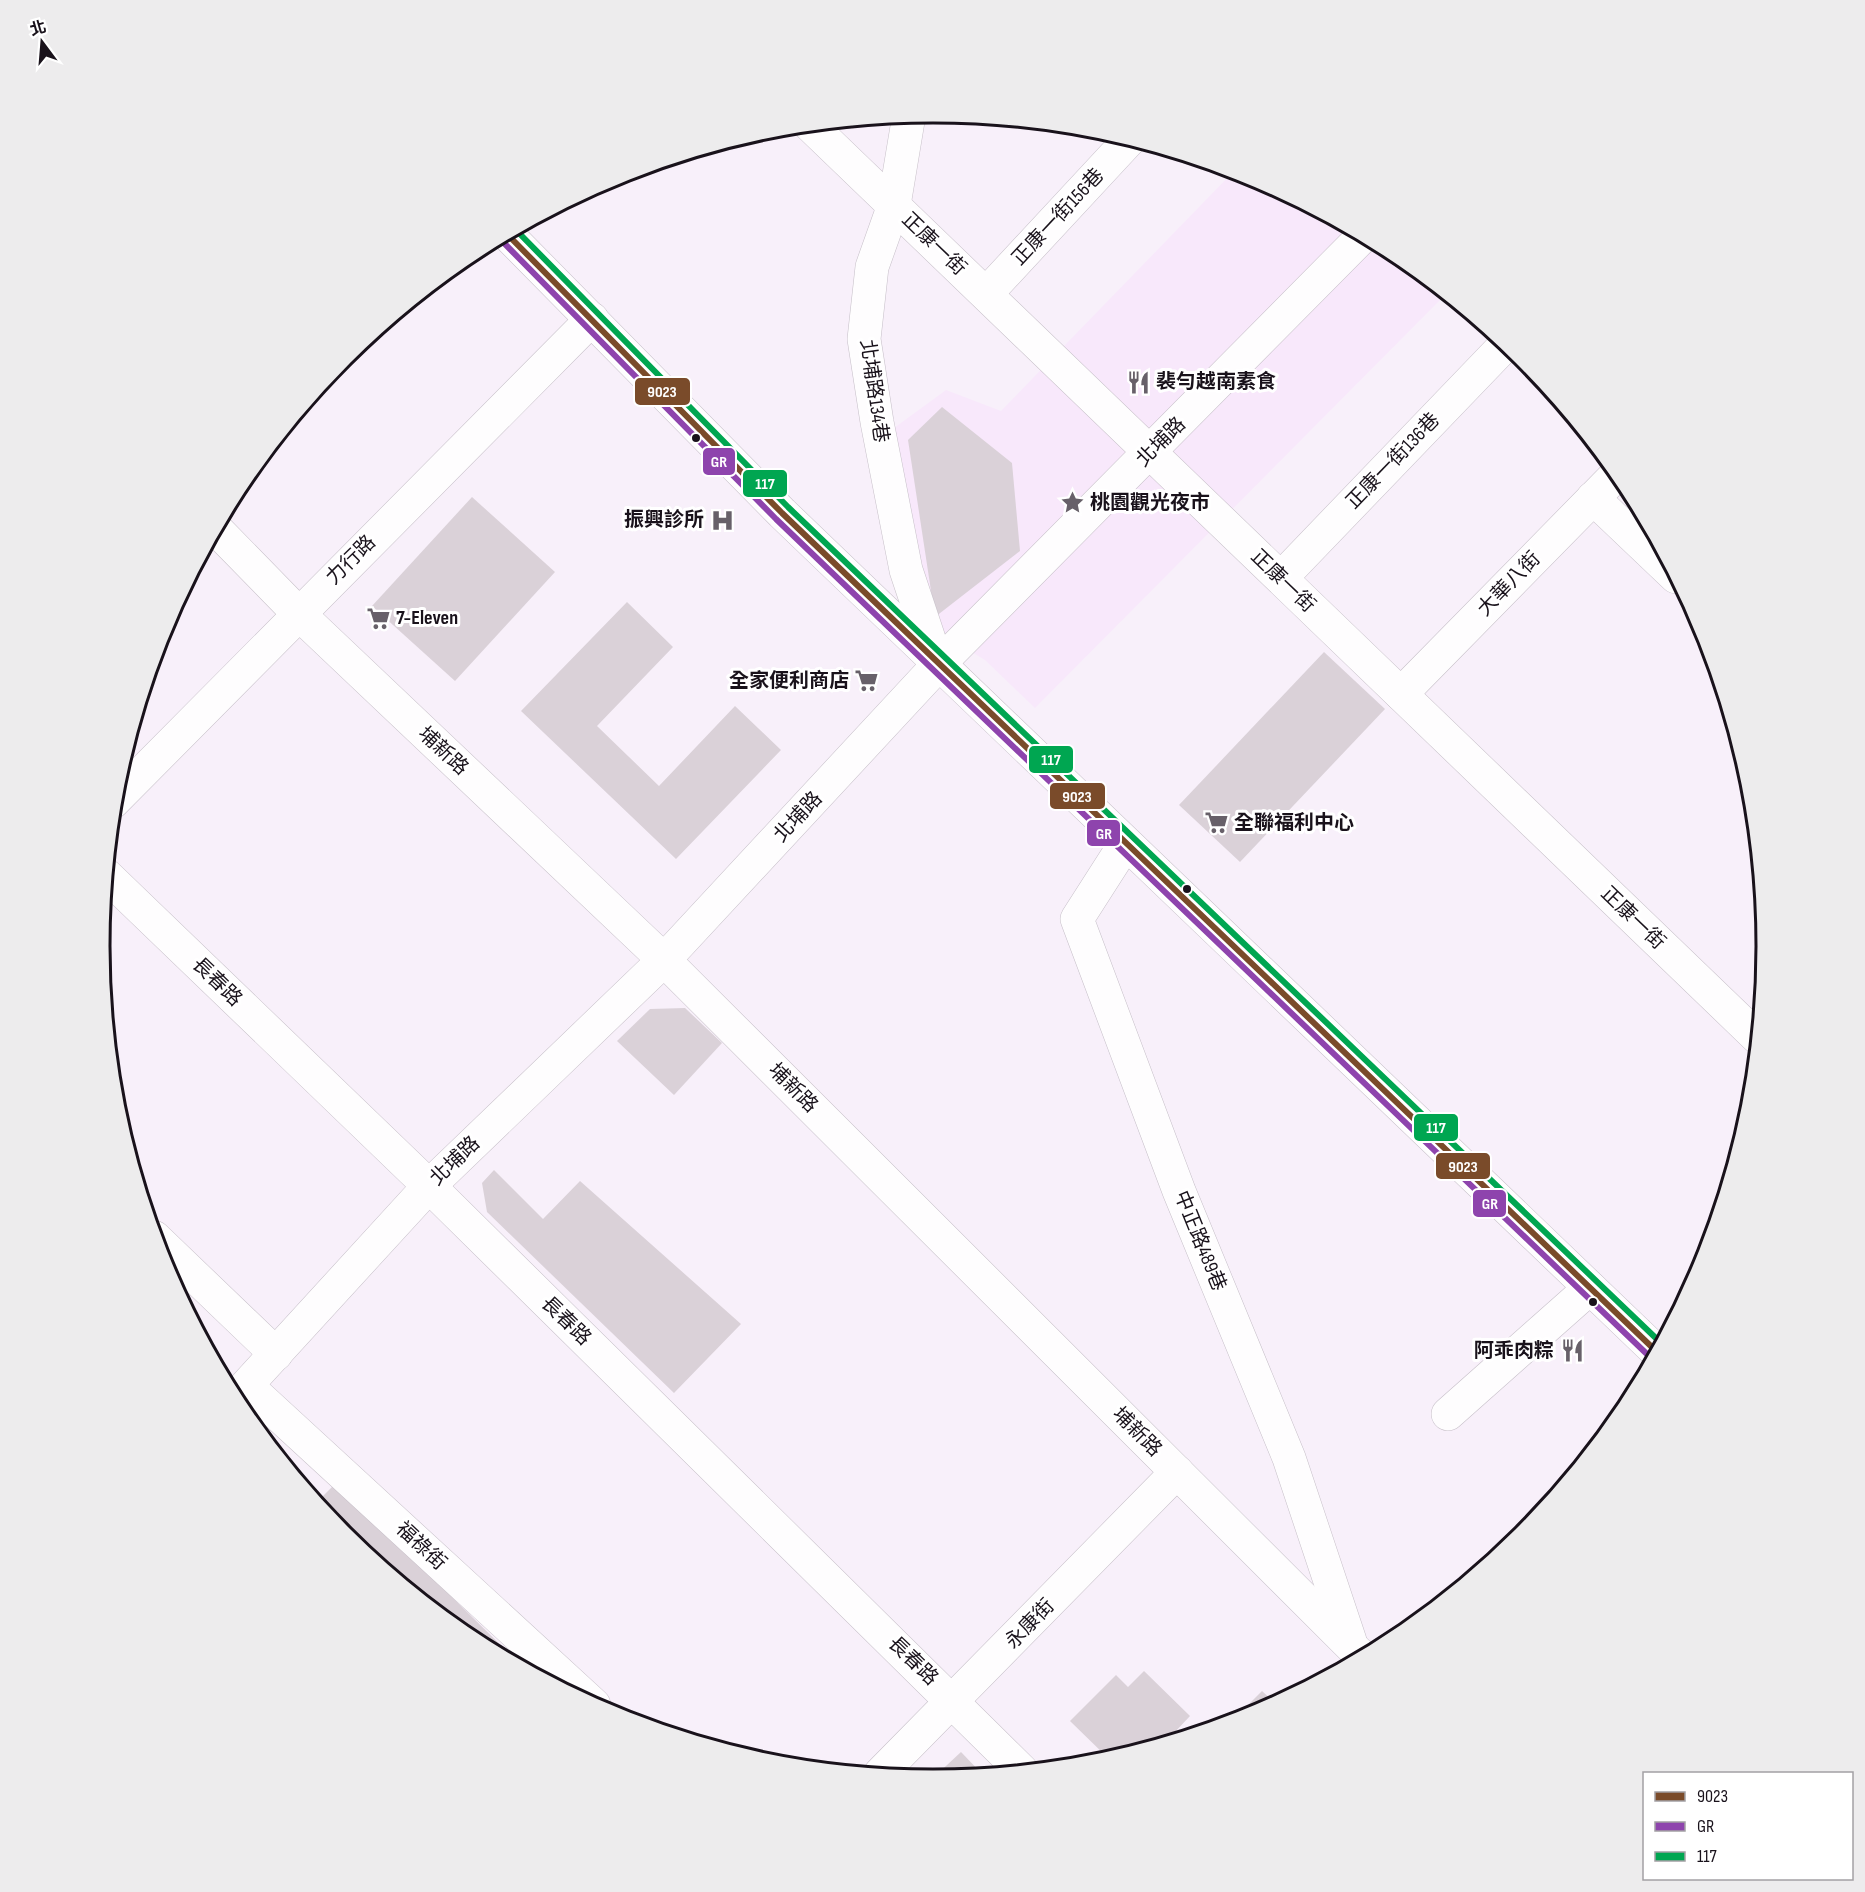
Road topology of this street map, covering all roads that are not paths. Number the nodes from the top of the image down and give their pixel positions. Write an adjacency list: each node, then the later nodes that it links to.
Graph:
1 (908, 124): 4 (street, 北埔路134巷)
2 (818, 131): 4 (street, 正康一街)
3 (1124, 146): 7 (street, 正康一街156巷)
4 (894, 205): 7 (street, 正康一街); 17 (street, 北埔路134巷)
5 (512, 239): 8 (street)
6 (1358, 242): 10 (street, 北埔路)
7 (987, 294): 10 (street, 正康一街)
8 (592, 320): 16 (street, 力行路); 17 (street)
9 (1500, 350): 15 (street, 正康一街136巷)
10 (1150, 454): 15 (street, 正康一街); 17 (street, 北埔路)
11 (1610, 480): 12 (street, 大華八街)
12 (1593, 498): 14 (street); 18 (street, 大華八街)
13 (221, 533): 16 (street, 埔新路)
14 (1660, 562)
15 (1281, 578): 18 (street, 正康一街)
16 (298, 613): 19 (street, 力行路); 22 (street, 埔新路)
17 (938, 665): 20 (street); 22 (street, 北埔路)
18 (1401, 694): 23 (street, 正康一街)
19 (124, 791)
20 (1125, 844): 26 (street); 33 (street, 中正路489巷)
21 (112, 881): 24 (street, 長春路)
22 (664, 960): 24 (street, 北埔路); 32 (street, 埔新路)
23 (1751, 1031)
24 (429, 1186): 28 (street, 北埔路); 36 (street, 長春路)
25 (168, 1250): 28 (street)
26 (1590, 1288): 27 (street); 31 (street)
27 (1651, 1347)
28 (276, 1354): 29 (street, 北埔路)
29 (241, 1393)
30 (243, 1395): 35 (street, 福祿街)
31 (1448, 1414)
32 (1177, 1472): 34 (street, 埔新路); 36 (street, 永康街)
33 (1355, 1652)
34 (1354, 1653)
35 (570, 1685)
36 (954, 1702): 37 (street, 長春路); 38 (street, 永康街)
37 (1015, 1764)
38 (887, 1767)

